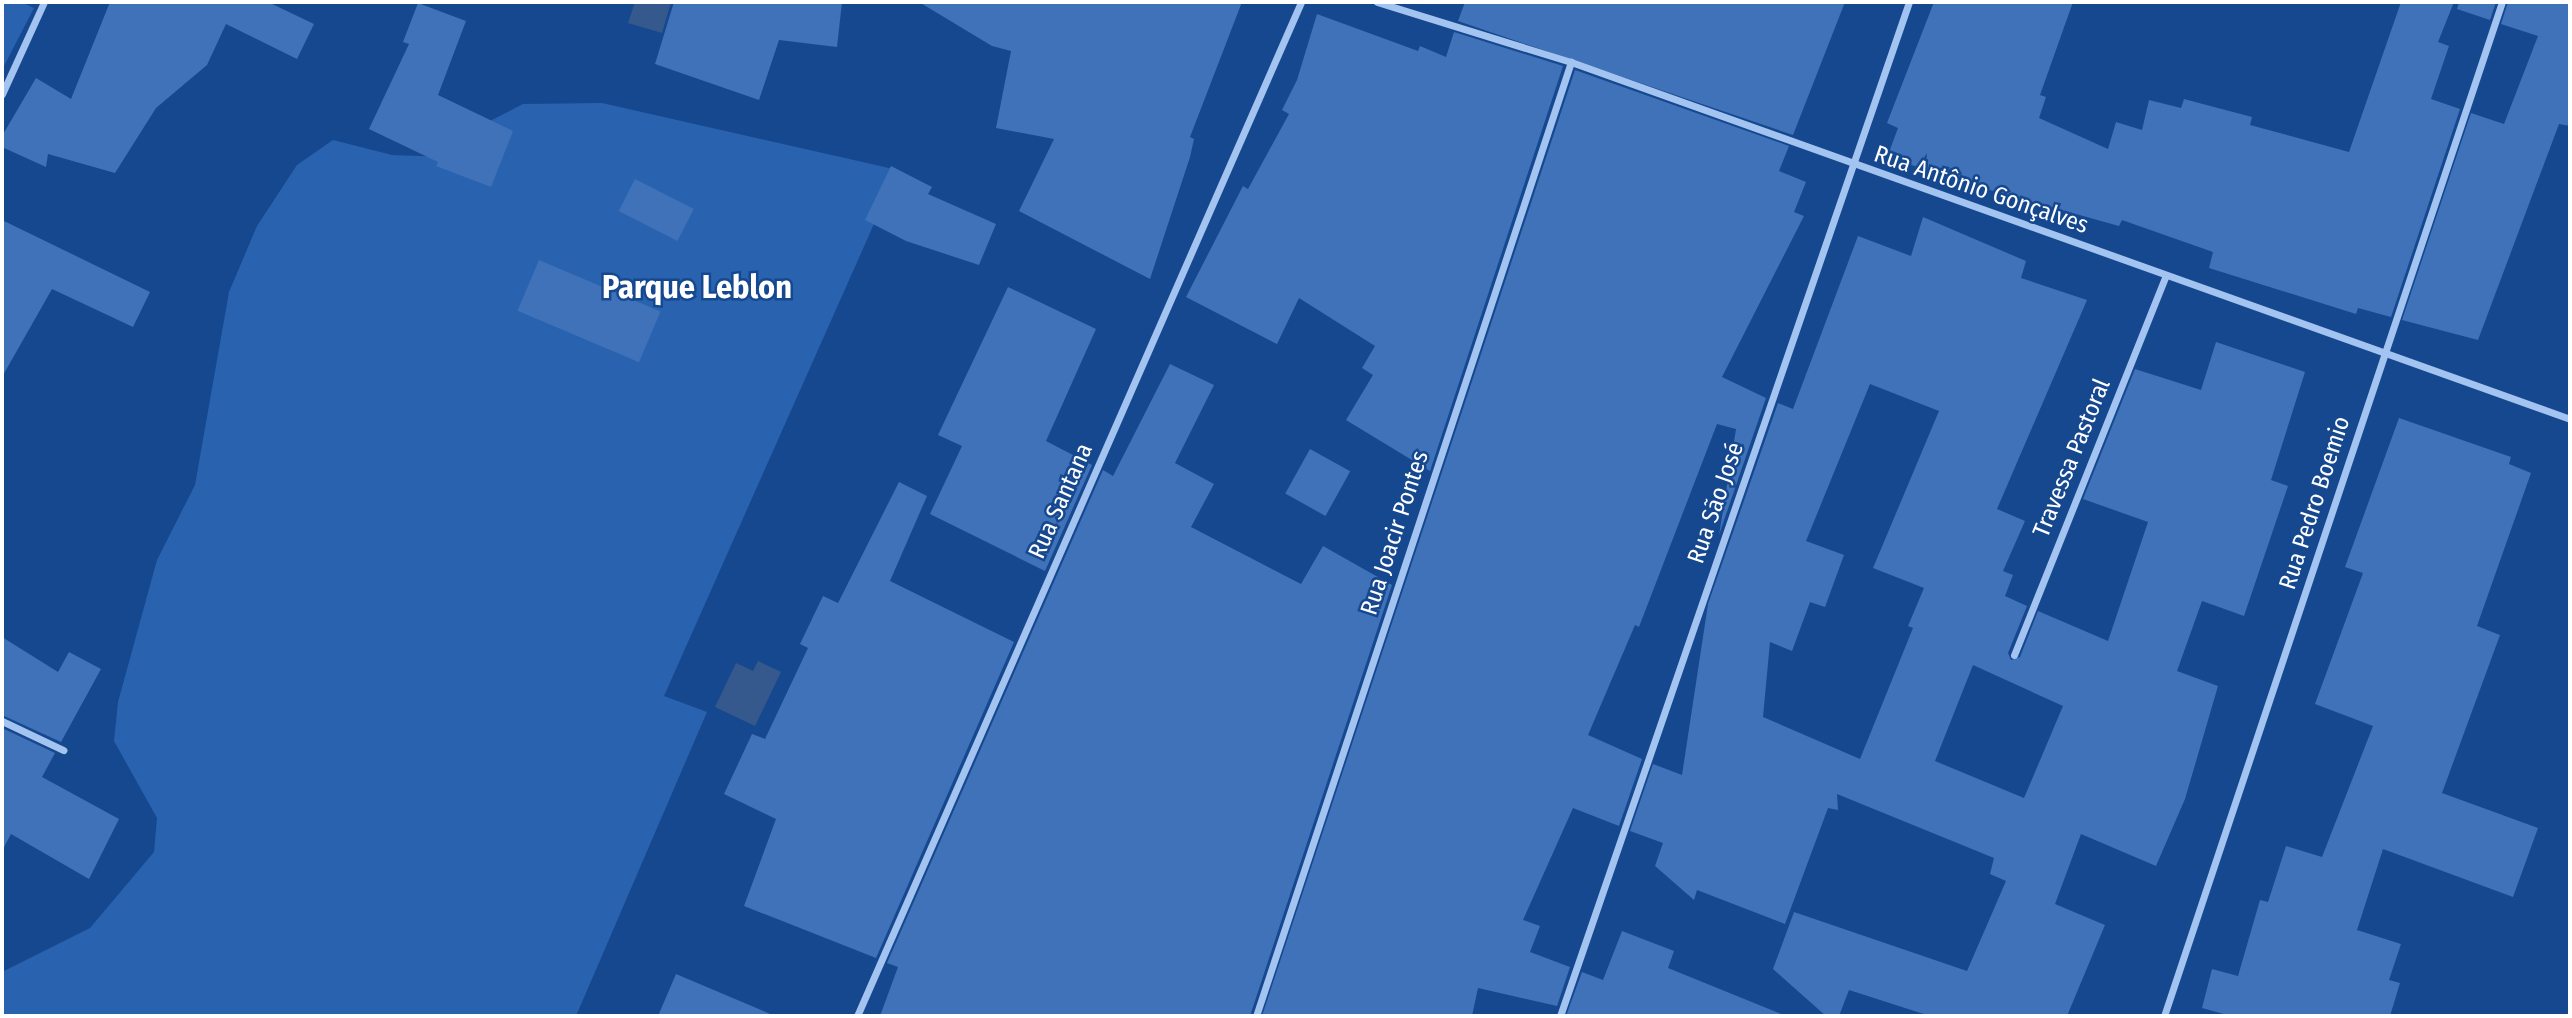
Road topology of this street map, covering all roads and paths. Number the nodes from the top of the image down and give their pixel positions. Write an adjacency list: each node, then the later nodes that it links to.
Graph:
1 (44, 2): 7 (street)
2 (1301, 2): 15 (street, Rua Santana)
3 (1377, 2): 6 (street, Rua Antônio Gonçalves)
4 (1909, 2): 8 (street, Rua São José)
5 (2502, 2): 10 (street, Rua Pedro Boemio)
6 (1571, 62): 8 (street, Rua Antônio Gonçalves); 16 (street, Rua Joacir Pontes)
7 (2, 94)
8 (1853, 165): 9 (street, Rua Antônio Gonçalves); 17 (street, Rua São José)
9 (2166, 275): 10 (street, Rua Antônio Gonçalves); 12 (street, Travessa Pastoral)
10 (2384, 356): 11 (street, Rua Antônio Gonçalves); 18 (street, Rua Pedro Boemio)
11 (2570, 419)
12 (2014, 655)
13 (2, 721): 14 (street)
14 (63, 750)
15 (857, 1016)
16 (1256, 1016)
17 (1560, 1016)
18 (2164, 1016)

